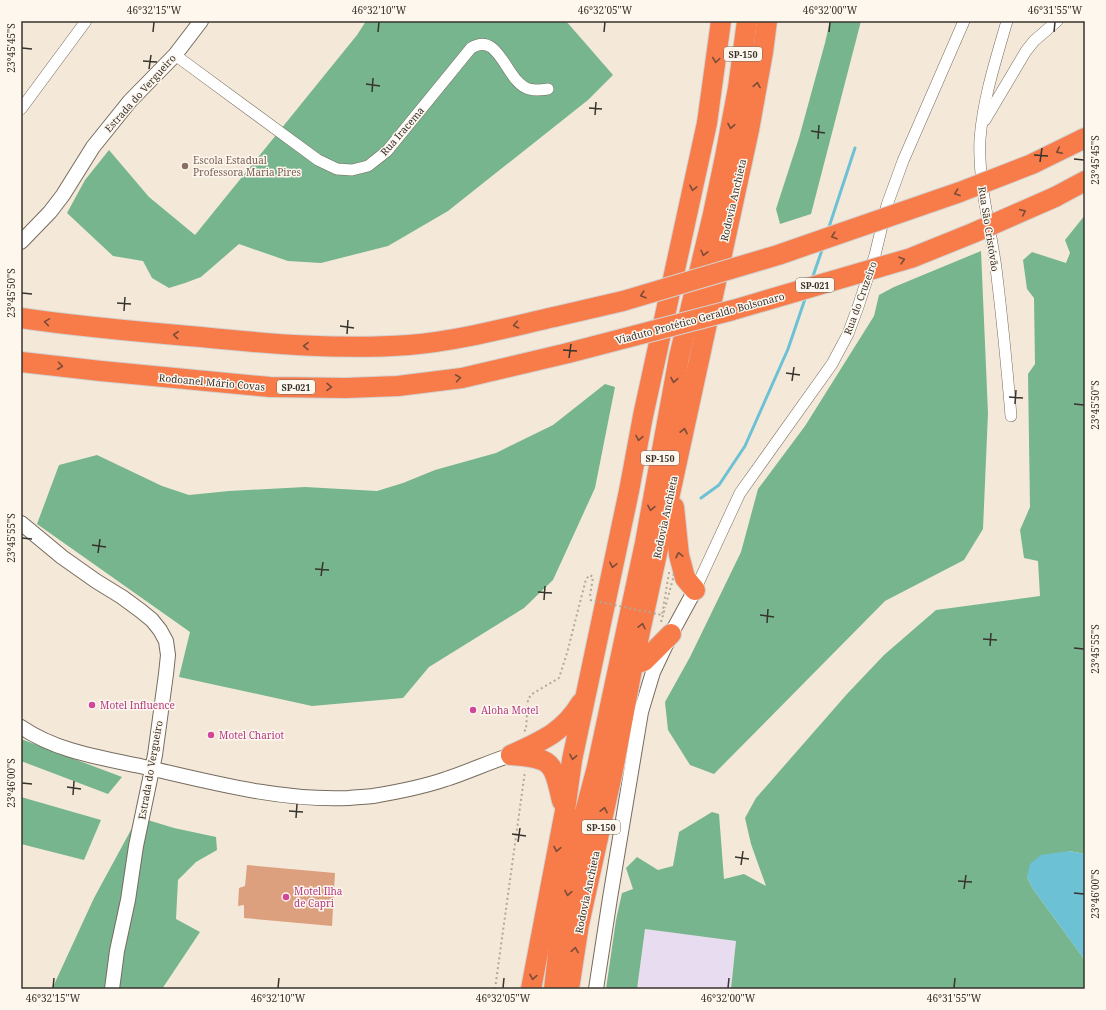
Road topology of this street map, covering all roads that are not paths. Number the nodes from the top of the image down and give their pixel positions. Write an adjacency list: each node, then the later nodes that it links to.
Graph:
1 (86, 21): 11 (street)
2 (720, 21): 24 (highway, SP-150, one-way to 24)
3 (747, 21): 31 (highway, Rodovia Anchieta / SP-150, one-way to 31)
4 (767, 21): 20 (highway, Rodovia Anchieta / SP-150, one-way to 4)
5 (1007, 21): 12 (street, Rua São Cristóvão)
6 (1057, 21): 12 (street)
7 (198, 22): 9 (street, Estrada do Vergueiro)
8 (962, 23): 22 (street, Rua do Cruzeiro)
9 (175, 55): 10 (street, Rua Iracema); 15 (street, Estrada do Vergueiro)
10 (548, 89)
11 (21, 109)
12 (982, 126): 19 (street, Rua São Cristóvão)
13 (1085, 138): 16 (highway, one-way to 16, bridge)
14 (1085, 181): 17 (highway, Viaduto Protético Geraldo Bolsonaro / SP-021, one-way to 14, bridge)
15 (21, 242)
16 (21, 318)
17 (568, 353): 18 (highway, Rodoanel Mário Covas / SP-021, one-way to 17)
18 (21, 362)
19 (1011, 416)
20 (676, 467): 22 (highway, one-way to 20); 25 (highway, Rodovia Anchieta / SP-150, one-way to 20)
21 (21, 523): 29 (street, Estrada do Vergueiro)
22 (695, 590): 23 (street)
23 (671, 634): 25 (highway)
24 (597, 637): 26 (highway, SP-150); 31 (highway)
25 (643, 666): 35 (highway, Rodovia Anchieta / SP-150, one-way to 25); 36 (street)
26 (586, 694): 28 (highway); 30 (highway, SP-150, one-way to 30)
27 (21, 728): 29 (street)
28 (511, 755): 29 (street); 30 (highway)
29 (151, 768): 32 (street, Estrada do Vergueiro)
30 (565, 811): 33 (highway, SP-150, one-way to 33)
31 (581, 827): 34 (highway, Rodovia Anchieta / SP-150, one-way to 34)
32 (112, 989)
33 (531, 989)
34 (554, 989)
35 (569, 989)
36 (596, 989)

